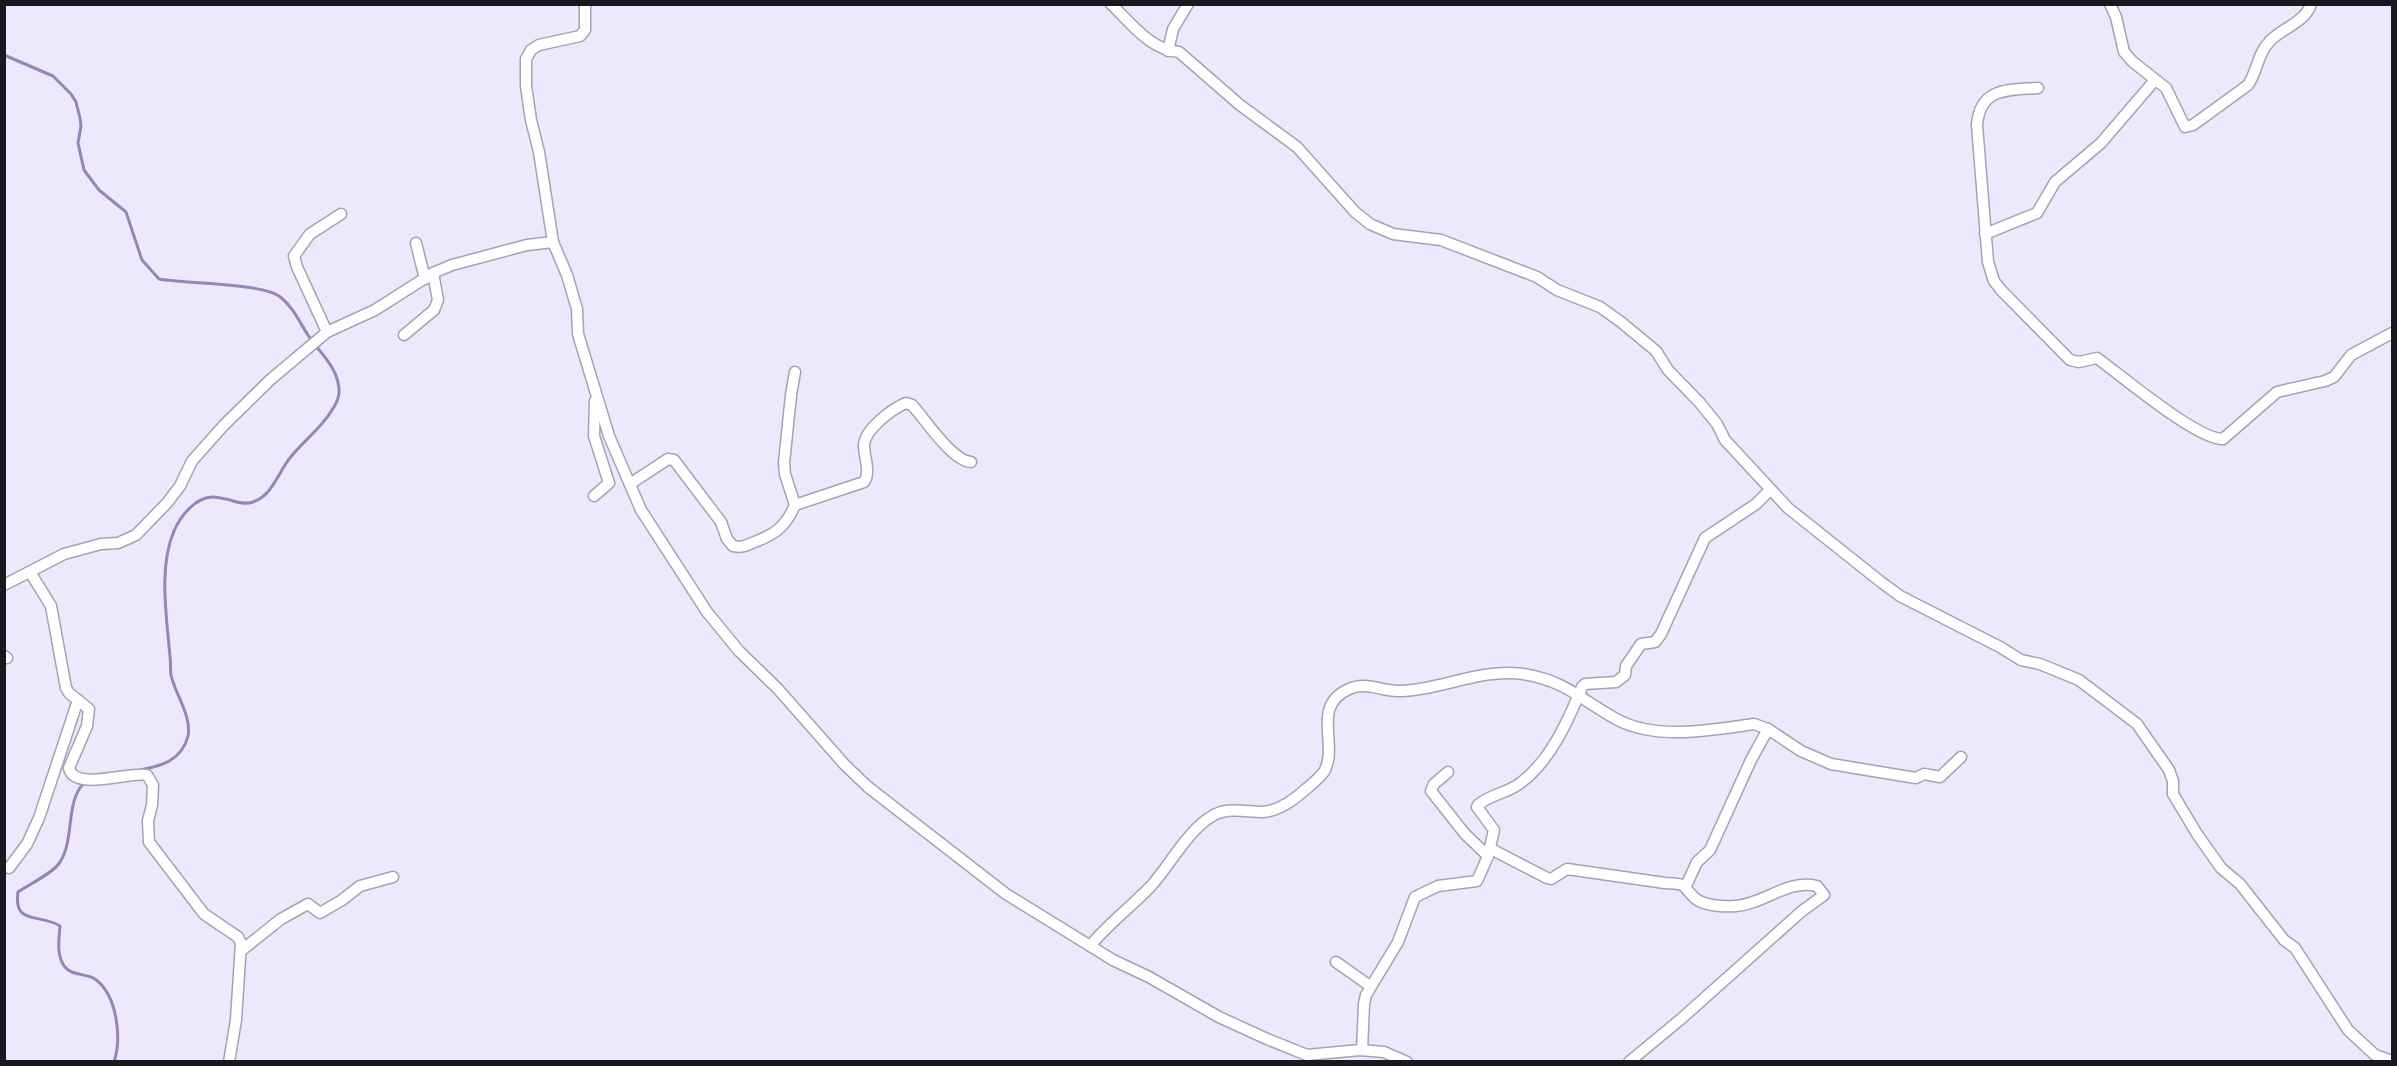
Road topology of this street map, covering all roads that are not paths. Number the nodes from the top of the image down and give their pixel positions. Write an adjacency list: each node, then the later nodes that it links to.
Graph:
1 (585, 4): 11 (street)
2 (1111, 4): 6 (street)
3 (1188, 4): 6 (street)
4 (2110, 4): 7 (street)
5 (2311, 4): 7 (street)
6 (1168, 51): 21 (street)
7 (2155, 80): 10 (street)
8 (2038, 88): 10 (street)
9 (341, 214): 14 (street)
10 (1986, 234): 15 (street)
11 (553, 242): 13 (street); 18 (street)
12 (416, 243): 13 (street)
13 (429, 276): 14 (street); 16 (street)
14 (327, 332): 24 (street)
15 (2392, 333)
16 (404, 335)
17 (795, 372): 23 (street)
18 (596, 395): 20 (street); 22 (street)
19 (971, 462): 23 (street)
20 (630, 484): 23 (street); 35 (street)
21 (1770, 490): 26 (street); 40 (street)
22 (594, 496)
23 (795, 505)
24 (30, 572): 25 (street); 27 (street)
25 (4, 585)
26 (1578, 695): 28 (street); 31 (street); 35 (street)
27 (78, 700): 32 (street); 36 (street)
28 (1768, 729): 29 (street); 34 (street)
29 (1961, 757)
30 (1448, 772): 31 (street)
31 (1489, 852): 34 (street); 38 (street)
32 (9, 868)
33 (393, 877): 36 (street)
34 (1686, 886): 43 (street)
35 (1090, 946): 39 (street)
36 (242, 950): 41 (street)
37 (1336, 962): 38 (street)
38 (1370, 986): 39 (street)
39 (1362, 1050): 42 (street)
40 (2392, 1061)
41 (229, 1062)
42 (1407, 1062)
43 (1629, 1062)

